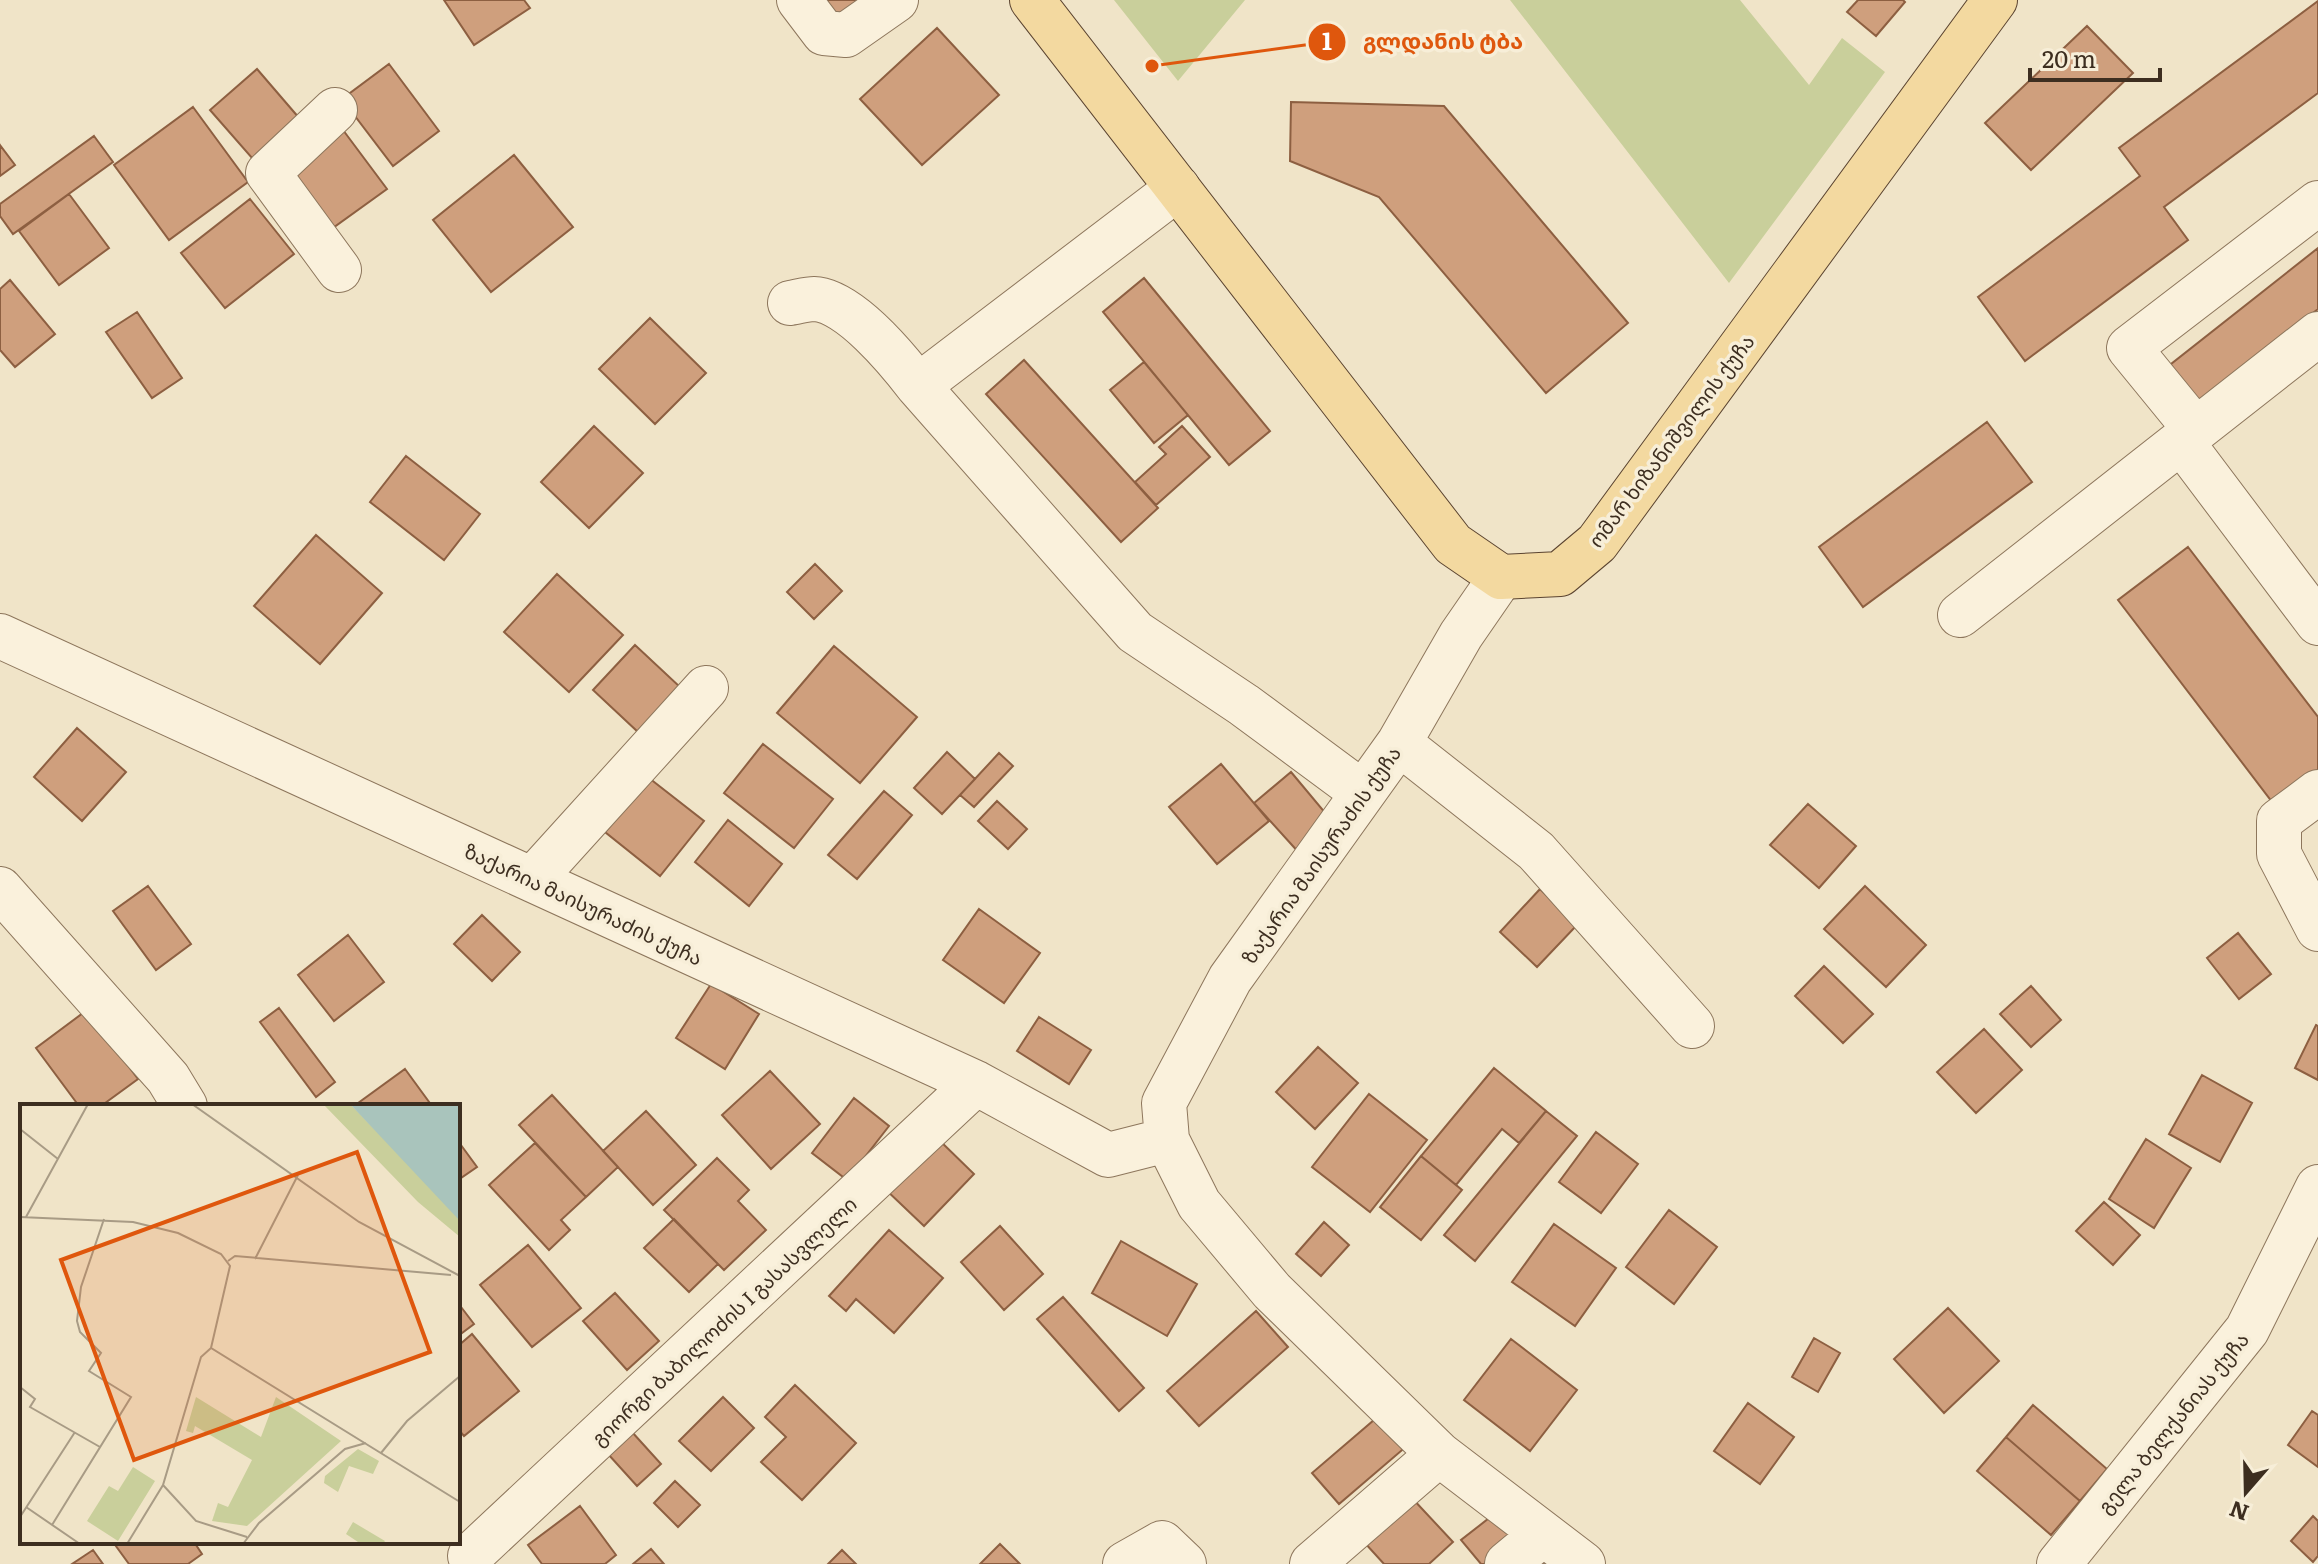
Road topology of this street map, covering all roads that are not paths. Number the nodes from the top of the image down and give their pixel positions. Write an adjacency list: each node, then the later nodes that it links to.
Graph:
1 (799, 0): 2 (street)
2 (896, 0)
3 (1032, 0): 6 (main road)
4 (1995, 0): 13 (main road, ომარ ხიზანიშვილის ქუჩა)
5 (335, 110): 8 (street)
6 (1178, 188): 11 (street); 13 (main road)
7 (2318, 203): 12 (street)
8 (339, 270)
9 (790, 303): 11 (street)
10 (2318, 334): 12 (street)
11 (918, 386): 20 (street)
12 (2188, 436): 14 (street); 15 (street)
13 (1501, 577): 18 (street, ზაქარია მაისურაძის ქუჩა)
14 (1960, 615)
15 (2318, 623)
16 (0, 636): 21 (street, ზაქარია მაისურაძის ქუჩა)
17 (706, 688): 21 (street)
18 (1399, 743): 20 (street, ზაქარია მაისურაძის ქუჩა); 24 (street)
19 (2318, 792): 23 (street)
20 (1363, 793): 27 (street, ზაქარია მაისურაძის ქუჩა)
21 (533, 879): 25 (street, ზაქარია მაისურაძის ქუჩა)
22 (0, 889): 26 (street)
23 (2318, 929)
24 (1692, 1026)
25 (976, 1083): 27 (street, ზაქარია მაისურაძის ქუჩა); 31 (street, გიორგი ბაბილოძის I გასასვლელი)
26 (184, 1104)
27 (1167, 1140): 29 (street, ზაქარია მაისურაძის ქუჩა)
28 (2318, 1187): 37 (street, გელა ბელქანიას ქუჩა)
29 (1439, 1454): 30 (street, ზაქარია მაისურაძის ქუჩა); 34 (street)
30 (1543, 1534): 35 (street); 36 (street, ზაქარია მაისურაძის ქუჩა)
31 (468, 1553)
32 (1125, 1564): 33 (street)
33 (1184, 1564)
34 (1312, 1564)
35 (1507, 1564)
36 (1583, 1564)
37 (2059, 1564)

